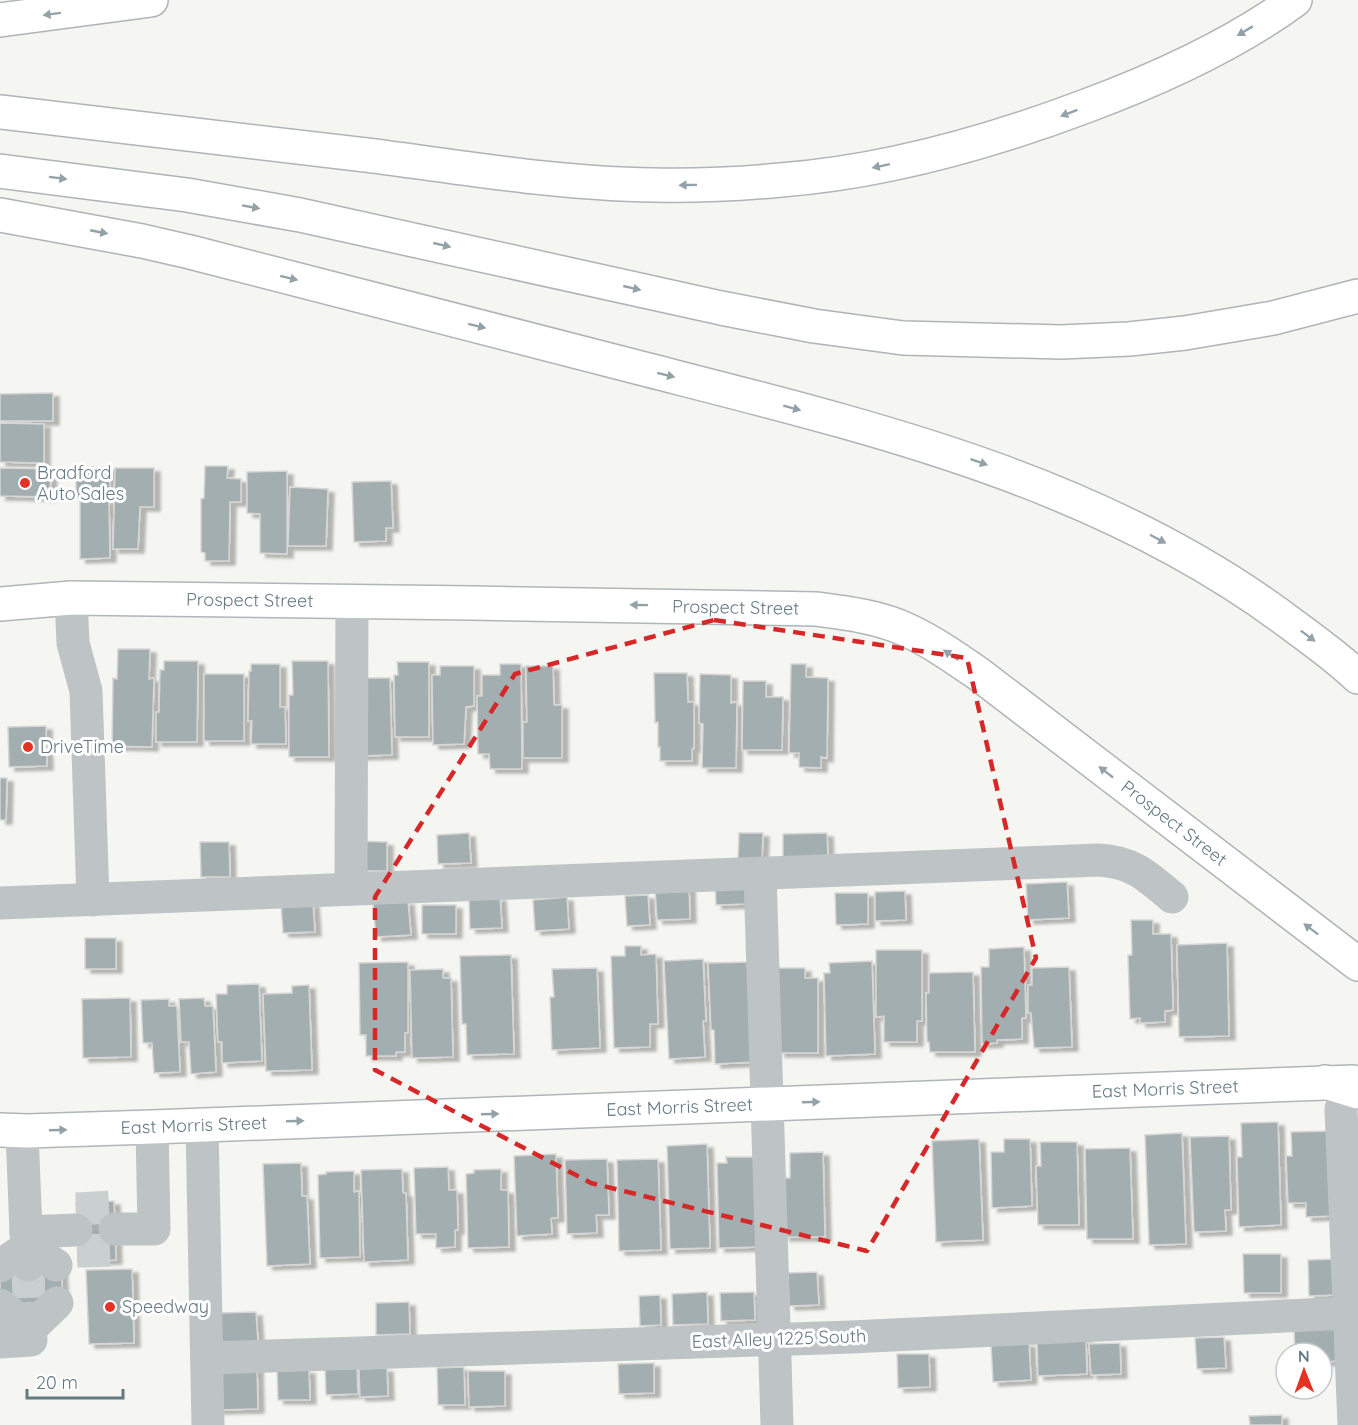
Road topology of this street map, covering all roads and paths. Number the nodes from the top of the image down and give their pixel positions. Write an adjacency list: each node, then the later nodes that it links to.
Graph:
1 (151, 0): 3 (main road, one-way to 3)
2 (1295, 0): 4 (main road, one-way to 4)
3 (0, 20)
4 (0, 112)
5 (0, 171): 7 (main road, one-way to 7)
6 (0, 215): 11 (main road, one-way to 11)
7 (1358, 296)
8 (71, 598): 9 (main road, Prospect Street); 10 (main road, Prospect Street); 15 (lane)
9 (352, 601): 13 (lane); 17 (main road, Prospect Street, one-way to 9)
10 (0, 604)
11 (1358, 677)
12 (760, 874): 13 (lane); 14 (lane); 20 (lane)
13 (351, 889): 15 (lane)
14 (1172, 897)
15 (93, 900): 16 (lane)
16 (0, 903)
17 (1358, 964)
18 (1358, 1082): 19 (main road, East Morris Street)
19 (1341, 1095): 20 (main road, East Morris Street, one-way to 19); 28 (lane)
20 (767, 1103): 21 (main road, East Morris Street, one-way to 20); 29 (lane)
21 (202, 1125): 22 (main road, East Morris Street); 31 (lane)
22 (152, 1127): 23 (main road, East Morris Street, one-way to 22); 25 (lane)
23 (11, 1130): 24 (lane)
24 (12, 1188): 26 (lane)
25 (122, 1229)
26 (46, 1244)
27 (29, 1310): 30 (lane)
28 (1349, 1313): 29 (lane, East Alley 1225 South); 34 (lane)
29 (774, 1339): 31 (lane, East Alley 1225 South); 33 (lane)
30 (0, 1342)
31 (207, 1358): 32 (lane)
32 (208, 1425)
33 (777, 1425)
34 (1354, 1425)

